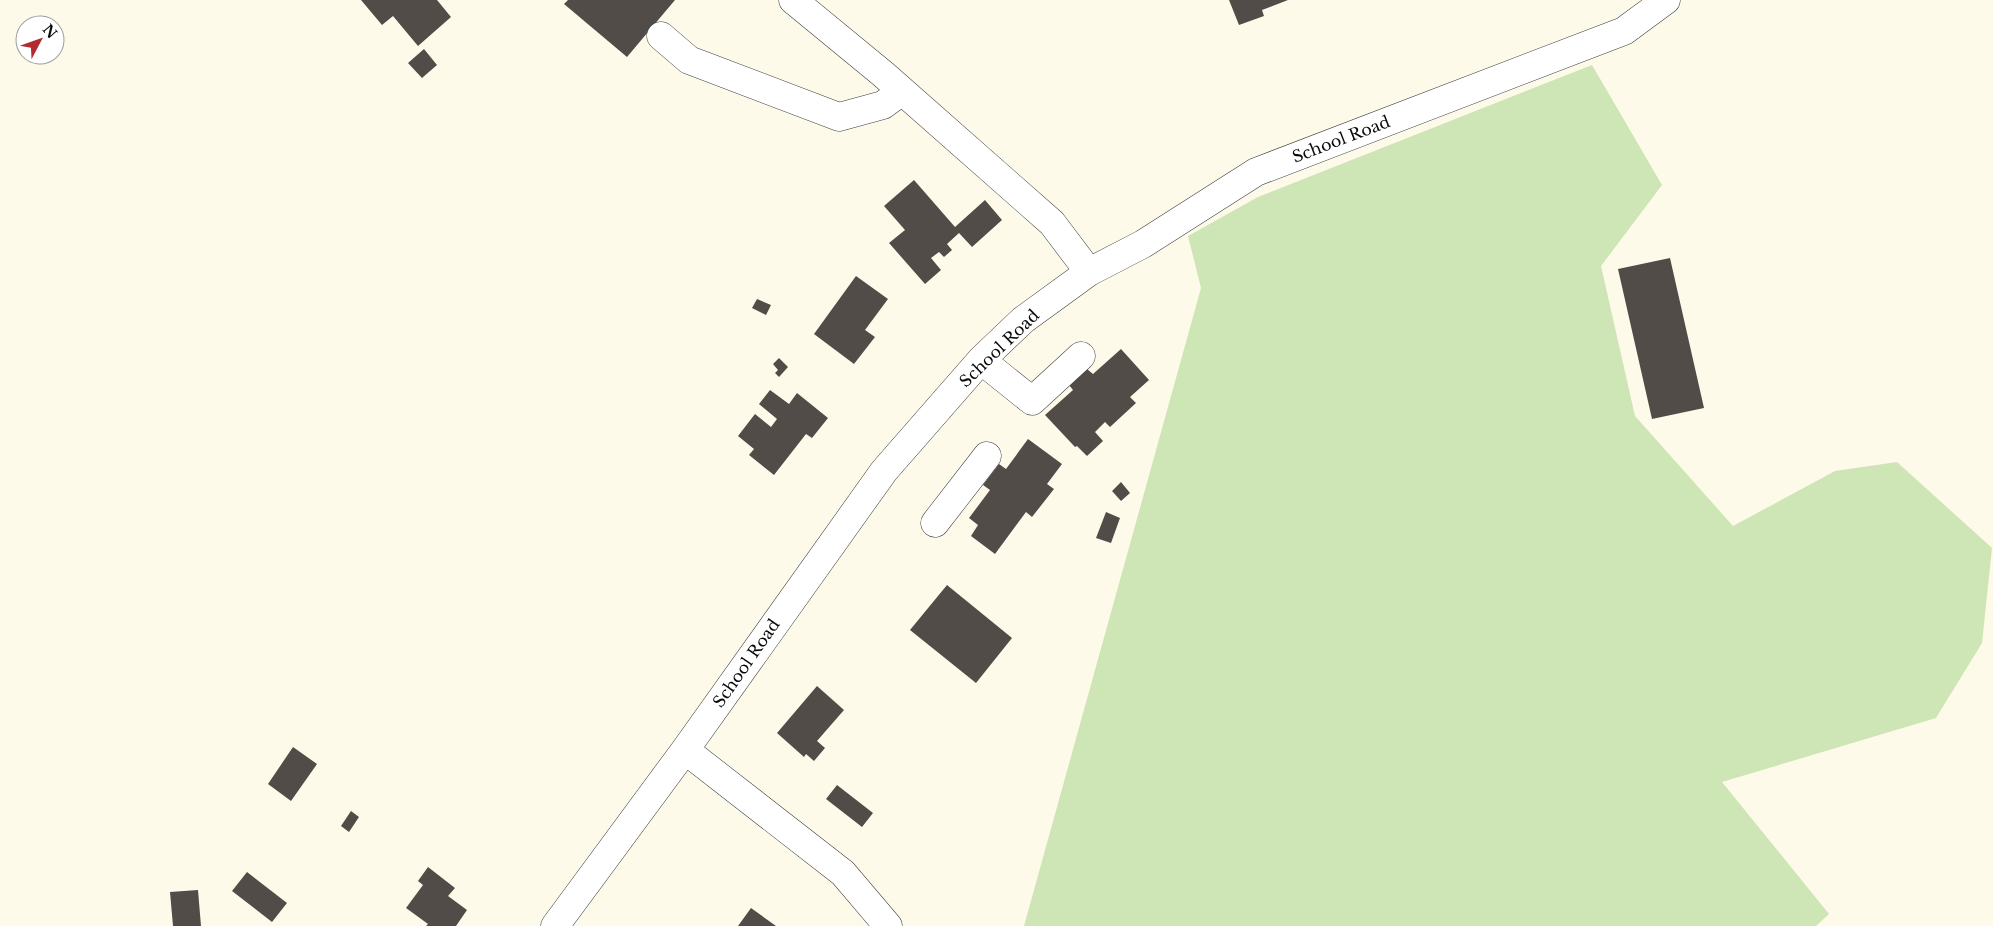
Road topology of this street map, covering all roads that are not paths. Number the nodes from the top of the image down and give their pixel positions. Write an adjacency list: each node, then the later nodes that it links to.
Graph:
1 (793, 0): 4 (street)
2 (1666, 0): 5 (street, School Road)
3 (661, 36): 4 (street)
4 (902, 90): 5 (street)
5 (1089, 272): 7 (street, School Road)
6 (1081, 356): 7 (street)
7 (981, 360): 10 (street, School Road)
8 (987, 456): 9 (street)
9 (935, 523)
10 (685, 750): 11 (street, School Road); 12 (street)
11 (556, 925)
12 (888, 926)

